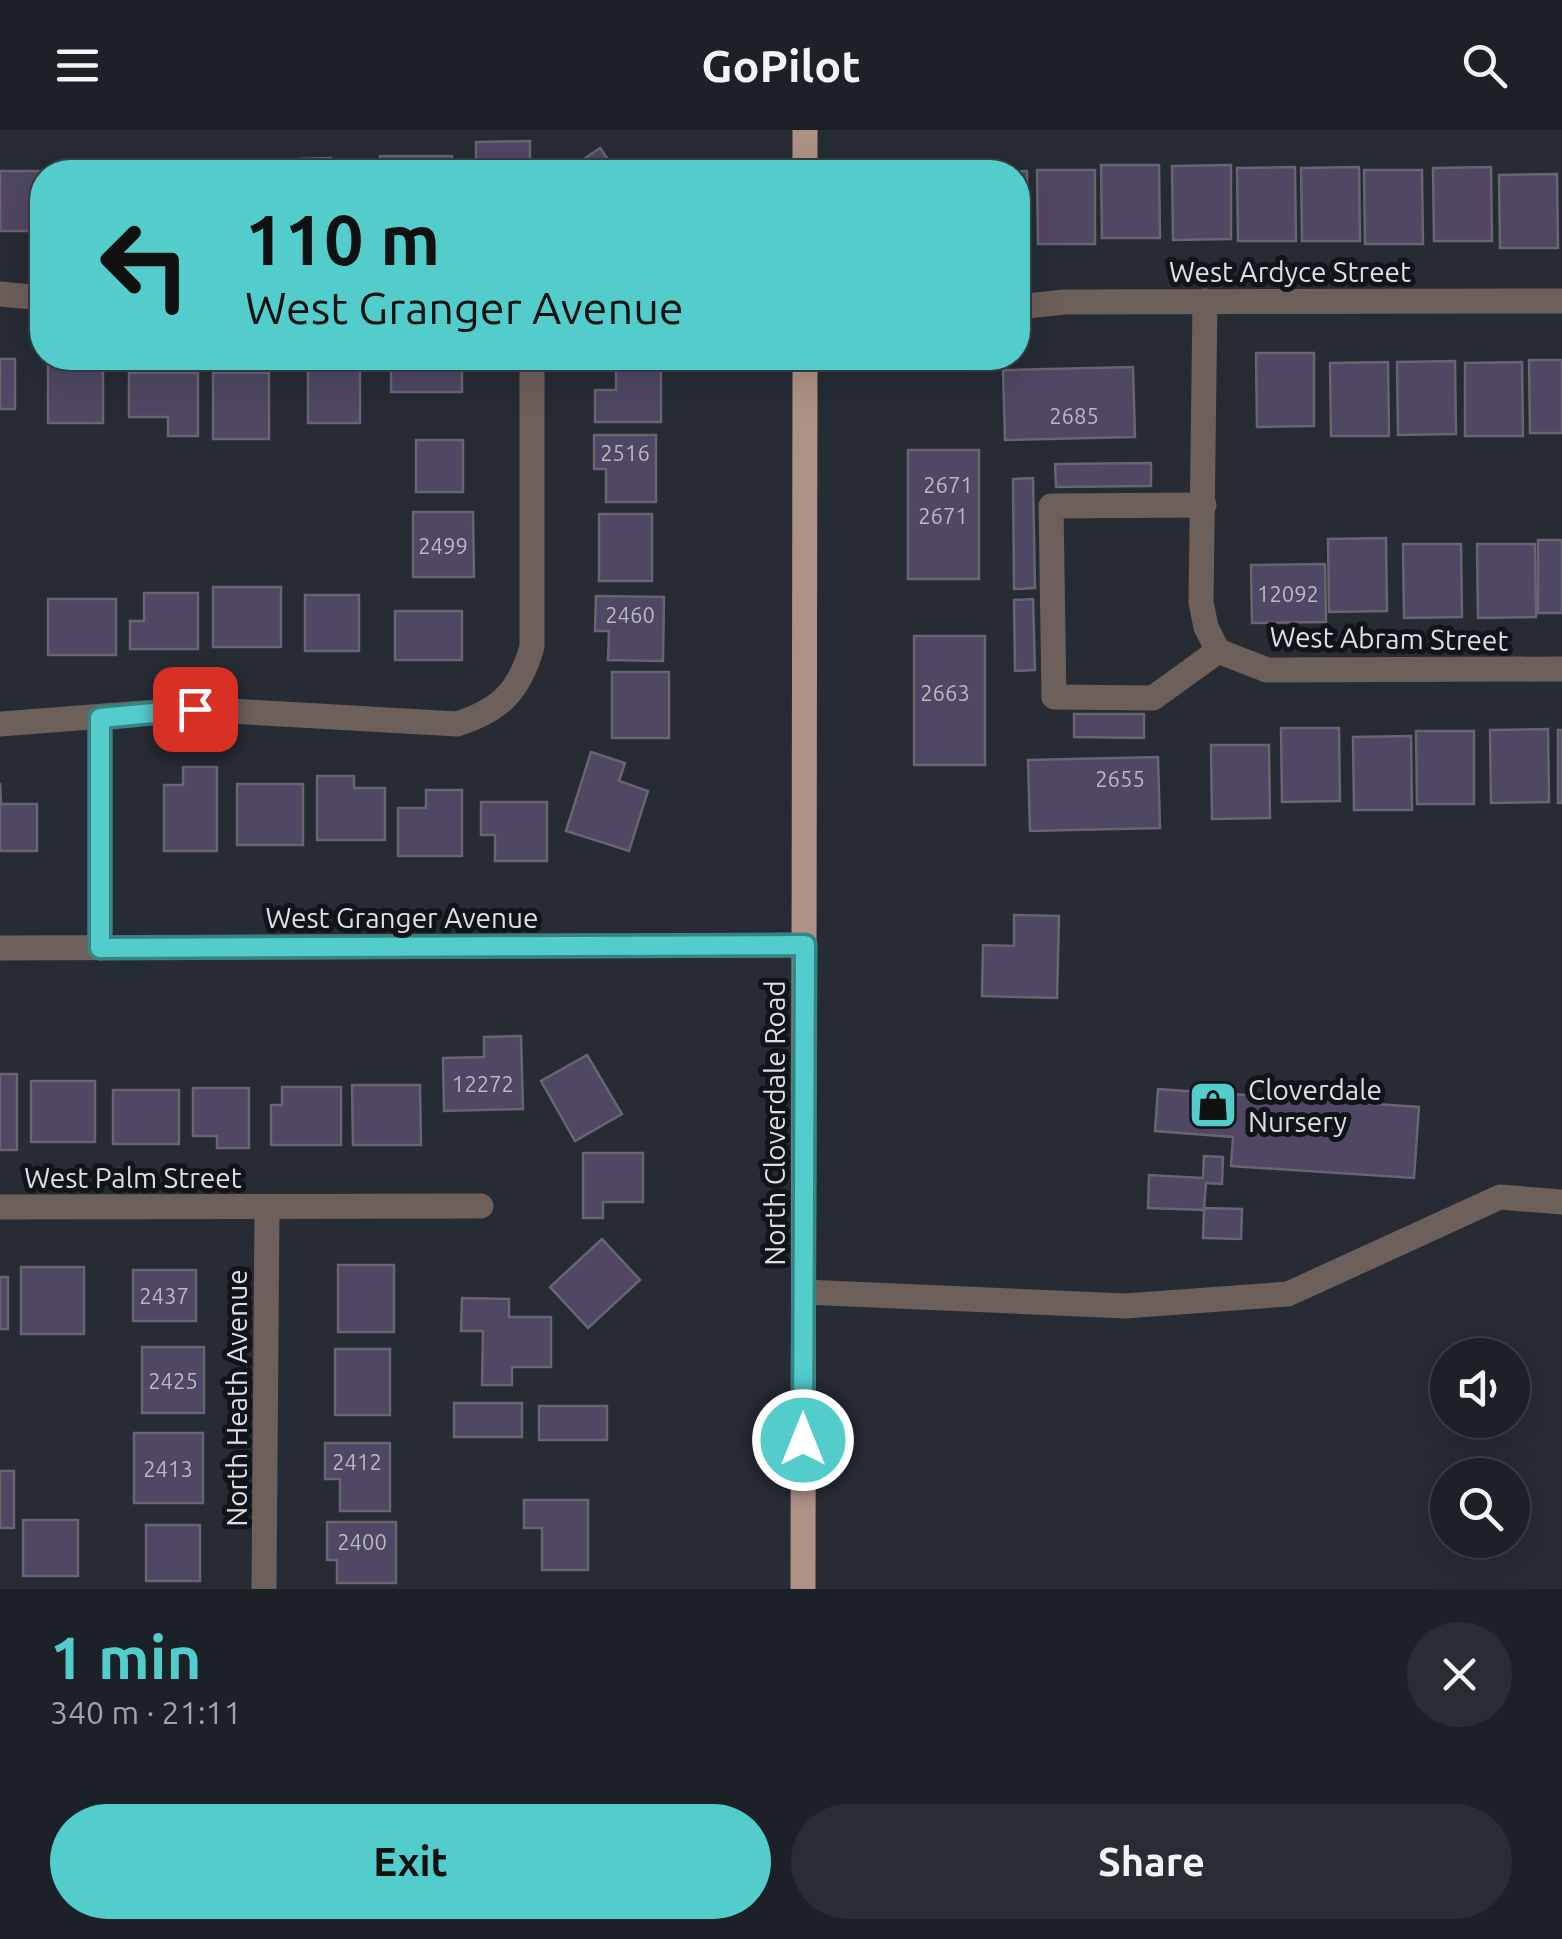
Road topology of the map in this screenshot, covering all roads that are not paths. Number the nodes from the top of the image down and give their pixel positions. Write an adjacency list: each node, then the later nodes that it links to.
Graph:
1 (805, 130): 2 (main road)
2 (805, 160)
3 (0, 294): 4 (street)
4 (30, 297)
5 (1205, 301): 6 (street, West Ardyce Street); 7 (street, West Ardyce Street); 10 (street)
6 (1562, 301)
7 (1030, 306)
8 (532, 370): 13 (street)
9 (804, 370): 15 (main road, North Cloverdale Road)
10 (1204, 505): 11 (street); 11 (street)
11 (1218, 651): 12 (street, West Abram Street)
12 (1562, 669)
13 (100, 718): 14 (street); 17 (street)
14 (0, 724)
15 (805, 945): 17 (street, West Granger Avenue); 22 (main road, North Cloverdale Road)
16 (0, 948): 17 (street, West Granger Avenue)
17 (100, 948)
18 (1562, 1202): 22 (street)
19 (267, 1206): 20 (street, West Palm Street); 21 (street, West Palm Street); 23 (street, North Heath Avenue)
20 (482, 1206)
21 (0, 1207)
22 (804, 1292): 24 (main road, North Cloverdale Road)
23 (264, 1589)
24 (803, 1589)

